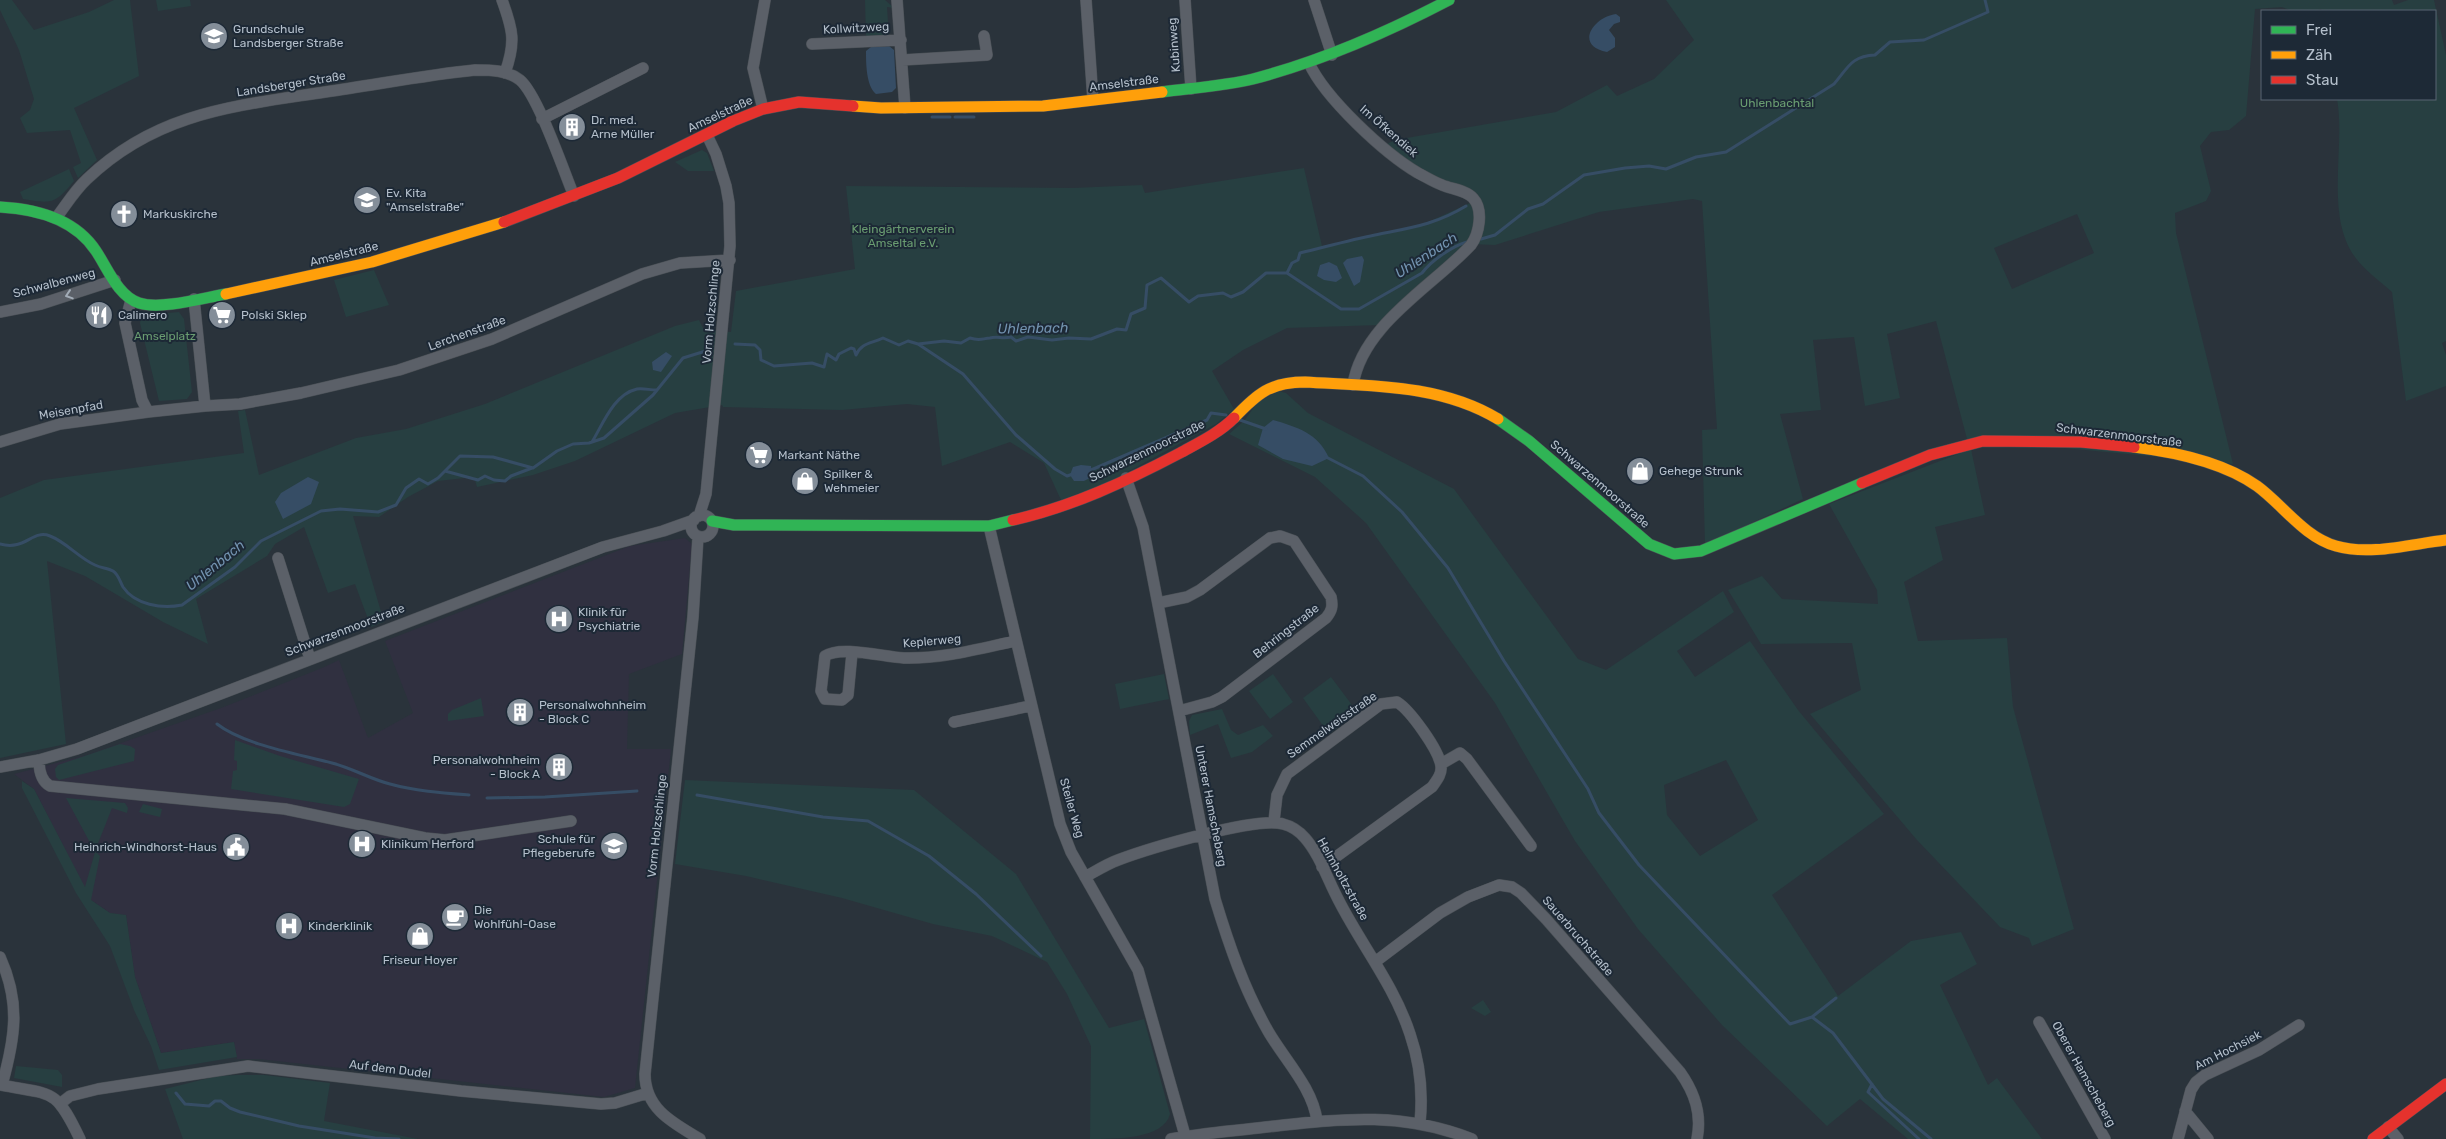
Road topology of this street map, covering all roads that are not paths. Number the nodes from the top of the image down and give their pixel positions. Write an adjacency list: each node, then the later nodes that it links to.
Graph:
1 (502, 0): 15 (street)
2 (765, 0): 19 (street)
3 (897, 0): 9 (street, Kollwitzweg)
4 (1086, 0): 17 (street)
5 (1185, 0): 16 (street, Kubinweg)
6 (1314, 0): 11 (street)
7 (1449, 0): 11 (street, Amselstraße)
8 (984, 36): 12 (street)
9 (901, 40): 10 (street, Kollwitzweg); 12 (street, Kollwitzweg)
10 (812, 44)
11 (1332, 56): 13 (street, Amselstraße)
12 (902, 60): 18 (street, Kollwitzweg)
13 (1308, 63): 16 (street, Amselstraße); 30 (street, Im Öfkendiek)
14 (643, 68): 20 (street)
15 (505, 72): 20 (street, Landsberger Straße); 24 (street, Landsberger Straße)
16 (1191, 89): 17 (street, Amselstraße)
17 (1093, 100): 18 (street, Amselstraße)
18 (905, 108): 19 (street, Amselstraße)
19 (763, 109): 21 (street, Amselstraße)
20 (542, 118): 22 (street, Landsberger Straße)
21 (707, 135): 22 (street, Amselstraße); 25 (street, Vorm Holzschlinge)
22 (574, 196): 27 (street, Amselstraße)
23 (0, 206): 24 (street)
24 (56, 218): 26 (street)
25 (730, 260): 31 (street, Lerchenstraße); 35 (street, Vorm Holzschlinge)
26 (115, 280): 28 (street); 29 (street, Schwalbenweg, one-way to 29)
27 (194, 298): 28 (street, Amselstraße); 31 (street)
28 (131, 300): 32 (street)
29 (0, 312)
30 (1353, 385): 34 (street, Schwarzenmoorstraße); 37 (street, Schwarzenmoorstraße)
31 (205, 406): 32 (street)
32 (148, 412): 33 (street, Meisenpfad)
33 (0, 442)
34 (1126, 478): 36 (street, Schwarzenmoorstraße); 39 (street, Unterer Hamscheberg)
35 (704, 526): 36 (street, Schwarzenmoorstraße); 42 (street, Schwarzenmoorstraße); 61 (street, Vorm Holzschlinge)
36 (989, 526): 40 (street, Steiler Weg)
37 (2446, 540)
38 (278, 558): 42 (street)
39 (1158, 603): 44 (street, Unterer Hamscheberg); 44 (street, Behringstraße)
40 (1015, 642): 41 (street, Keplerweg); 43 (street, Steiler Weg)
41 (852, 653)
42 (310, 658): 46 (street, Schwarzenmoorstraße)
43 (1030, 706): 45 (street); 54 (street, Steiler Weg)
44 (1179, 711): 51 (street, Unterer Hamscheberg)
45 (954, 722)
46 (39, 760): 48 (street, Schwarzenmoorstraße); 49 (street)
47 (1441, 764): 50 (street, Semmelweisstraße); 52 (street); 53 (street)
48 (0, 767)
49 (571, 821)
50 (1274, 821): 51 (street); 53 (street, Helmholtzstraße)
51 (1201, 836): 54 (street); 64 (street, Unterer Hamscheberg)
52 (1531, 846)
53 (1322, 867): 56 (street, Helmholtzstraße)
54 (1085, 876): 67 (street, Steiler Weg)
55 (0, 957): 60 (street)
56 (1375, 962): 65 (street, Helmholtzstraße); 72 (street, Sauerbruchstraße)
57 (2038, 1022): 73 (street, Oberer Hamscheberg)
58 (2298, 1025): 63 (street, Am Hochsiek)
59 (2446, 1084): 66 (street)
60 (1, 1085): 62 (street)
61 (648, 1094): 62 (street, Auf dem Dudel); 69 (street)
62 (61, 1103): 68 (street)
63 (2185, 1111): 74 (street, Am Hochsiek); 75 (street)
64 (1317, 1121): 65 (street); 67 (street)
65 (1420, 1123): 71 (street)
66 (2388, 1127): 76 (street); 77 (street)
67 (1186, 1138): 70 (street)
68 (80, 1139)
69 (700, 1139)
70 (1171, 1139)
71 (1472, 1139)
72 (1697, 1139)
73 (2105, 1139)
74 (2178, 1139)
75 (2208, 1139)
76 (2373, 1139)
77 (2398, 1139)

